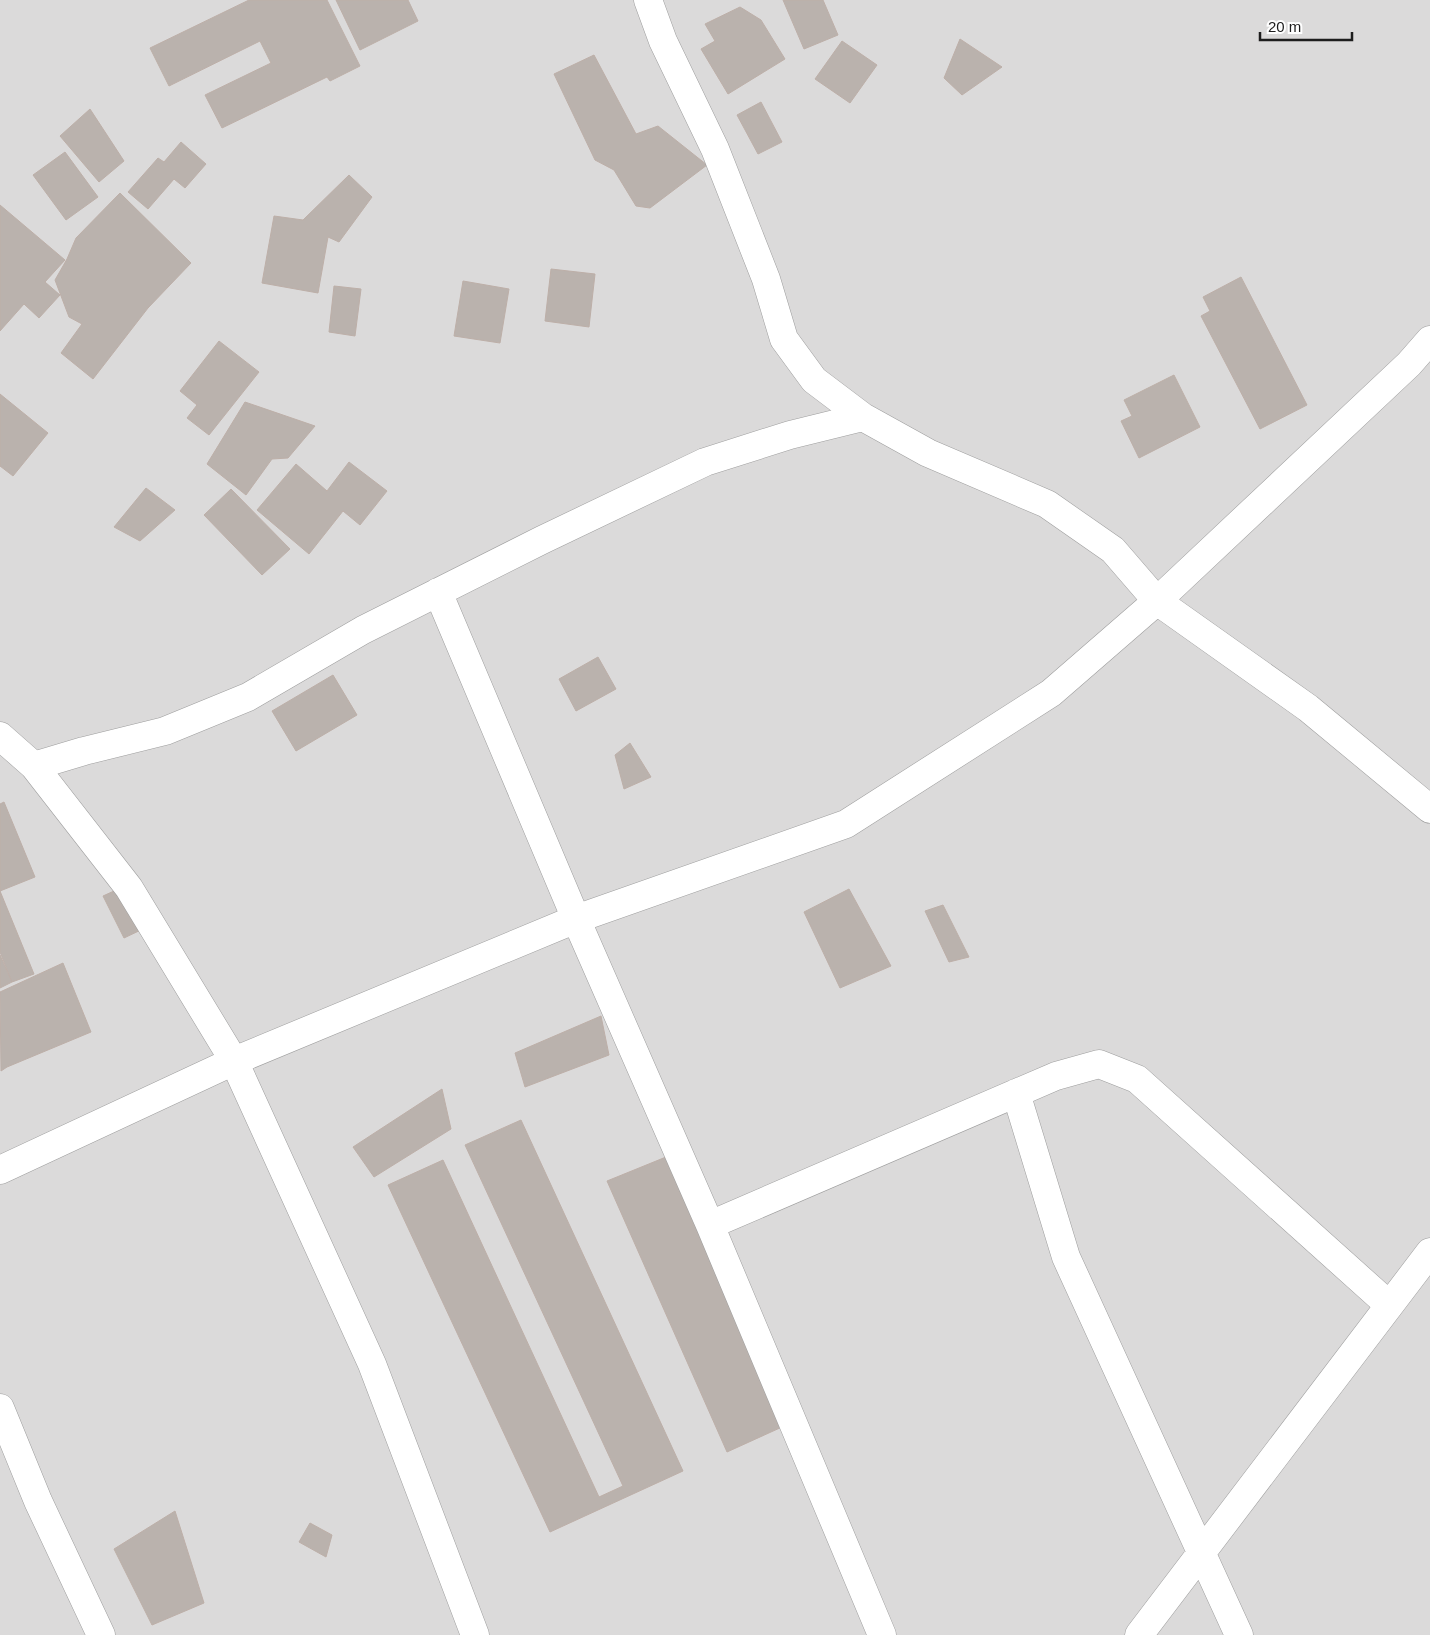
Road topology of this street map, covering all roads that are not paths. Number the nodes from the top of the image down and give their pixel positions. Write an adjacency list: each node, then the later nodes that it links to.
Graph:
1 (648, 0): 3 (street)
2 (1430, 340): 5 (street)
3 (863, 417): 4 (street); 5 (street)
4 (438, 592): 7 (street); 9 (street)
5 (1157, 601): 8 (street); 9 (street)
6 (0, 736): 7 (street)
7 (34, 766): 10 (street)
8 (1430, 810)
9 (576, 919): 10 (street); 13 (street)
10 (234, 1061): 12 (street); 18 (street)
11 (1016, 1093): 13 (street); 15 (street); 17 (street)
12 (0, 1170)
13 (710, 1225): 20 (street)
14 (1430, 1252): 15 (street)
15 (1389, 1305): 17 (street)
16 (0, 1408): 19 (street)
17 (1201, 1553): 21 (street); 22 (street)
18 (466, 1632)
19 (101, 1635)
20 (882, 1635)
21 (1139, 1635)
22 (1239, 1635)

